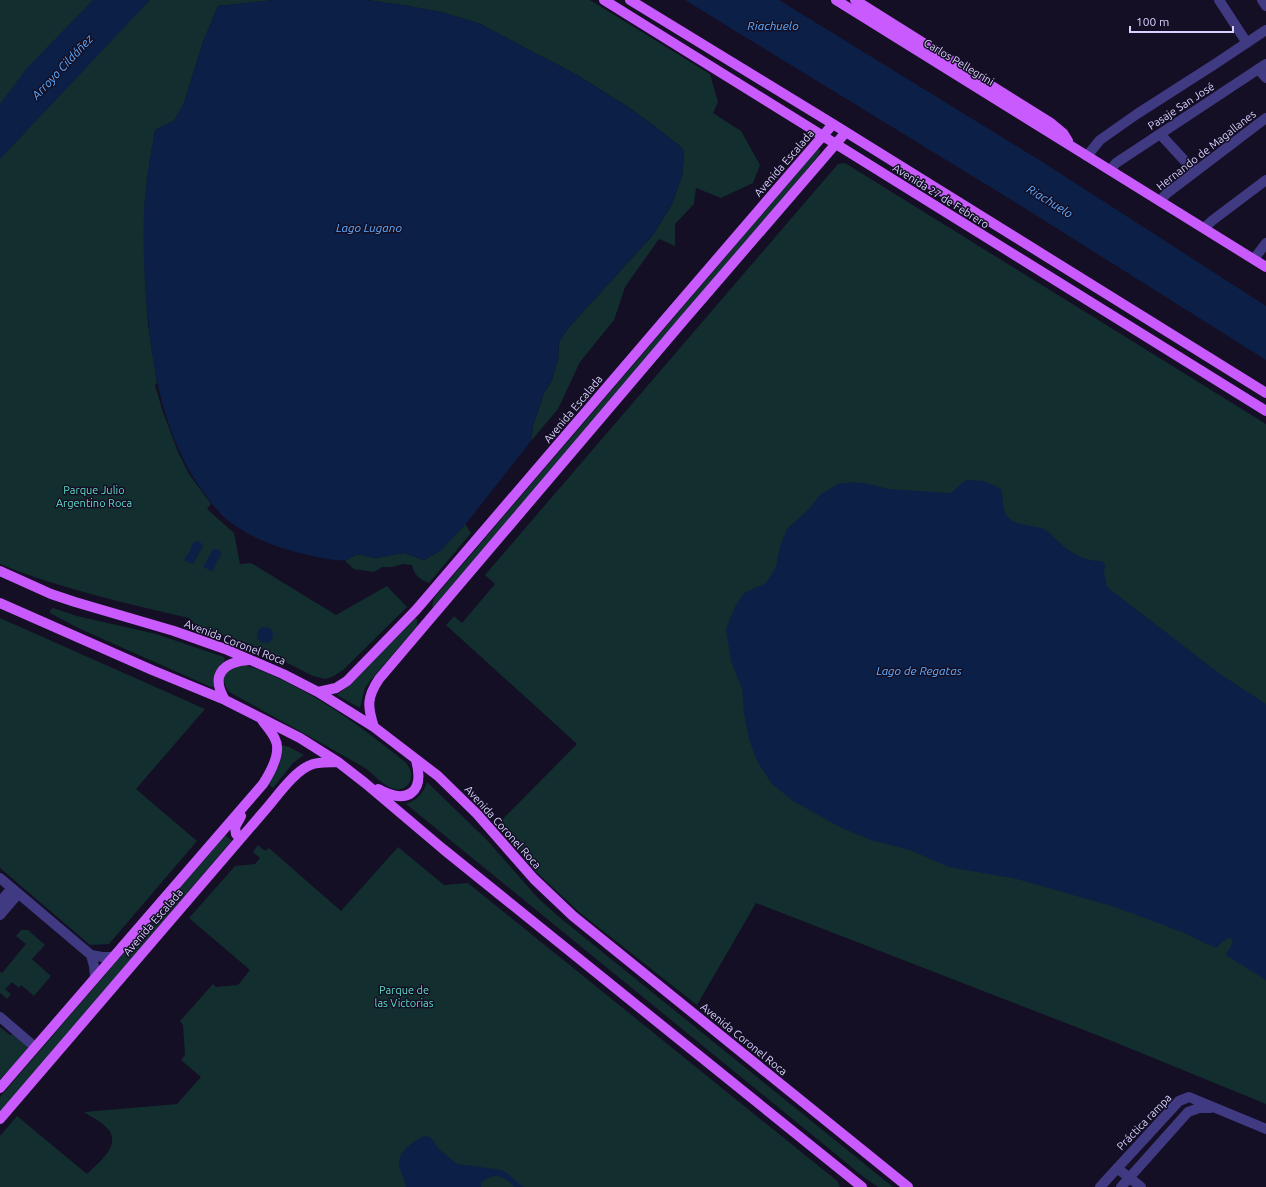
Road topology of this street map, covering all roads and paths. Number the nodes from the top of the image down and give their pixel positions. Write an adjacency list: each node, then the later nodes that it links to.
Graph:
1 (604, 0): 16 (main road, Avenida 27 de Febrero)
2 (630, 0): 13 (main road, Avenida 27 de Febrero)
3 (836, 0): 18 (main road, Carlos Pellegrini)
4 (855, 0): 18 (main road, Carlos Pellegrini)
5 (1219, 0): 9 (street)
6 (1262, 0): 7 (street)
7 (1266, 6)
8 (1266, 30): 9 (street)
9 (1247, 43): 19 (street)
10 (1262, 67): 11 (street); 15 (street, Pasaje San José)
11 (1266, 78)
12 (1266, 118): 21 (street, Hernando de Magallanes)
13 (833, 124): 14 (main road, Avenida 27 de Febrero); 16 (main road, Avenida Escalada)
14 (846, 132): 17 (main road); 28 (main road, Avenida 27 de Febrero)
15 (1160, 134): 20 (street, Pasaje San José); 21 (street)
16 (823, 136): 17 (main road, Avenida 27 de Febrero); 32 (main road, Avenida Escalada)
17 (836, 144): 29 (main road, Avenida 27 de Febrero); 33 (main road)
18 (1069, 145): 19 (main road, Carlos Pellegrini)
19 (1087, 156): 20 (main road, Carlos Pellegrini)
20 (1110, 170): 23 (main road, Carlos Pellegrini)
21 (1195, 172): 23 (street, Hernando de Magallanes)
22 (1266, 180): 24 (street)
23 (1160, 201): 24 (main road, Carlos Pellegrini)
24 (1204, 228): 26 (main road, Carlos Pellegrini)
25 (1266, 243): 26 (street)
26 (1254, 259): 27 (main road, Carlos Pellegrini)
27 (1266, 266)
28 (1266, 393)
29 (1266, 411)
30 (0, 571): 34 (main road, Avenida Coronel Roca)
31 (0, 603): 36 (main road)
32 (416, 610): 33 (main road); 35 (main road, Avenida Escalada)
33 (428, 621): 38 (main road)
34 (251, 660): 35 (main road, Avenida Coronel Roca); 36 (main road)
35 (318, 692): 38 (main road, Avenida Coronel Roca)
36 (225, 700): 37 (main road)
37 (259, 717): 40 (main road); 42 (main road, Avenida Escalada)
38 (374, 727): 39 (main road, Avenida Coronel Roca)
39 (416, 760): 41 (main road); 61 (main road, Avenida Coronel Roca)
40 (338, 762): 41 (main road); 43 (main road, Avenida Escalada)
41 (365, 783): 60 (main road)
42 (260, 787): 43 (main road); 44 (main road); 50 (main road, Avenida Escalada)
43 (250, 828): 44 (main road, Avenida Escalada)
44 (241, 838): 56 (main road, Avenida Escalada)
45 (0, 878): 46 (street)
46 (15, 891): 47 (street); 48 (street); 49 (street)
47 (0, 902)
48 (0, 915)
49 (91, 955): 50 (street); 51 (street)
50 (113, 956): 51 (main road, Avenida Escalada)
51 (95, 976): 53 (main road, Avenida Escalada)
52 (0, 1017): 53 (street)
53 (35, 1048): 54 (main road, Avenida Escalada)
54 (0, 1088)
55 (1215, 1108): 57 (street, Práctica rampa); 58 (street, Práctica rampa); 59 (street)
56 (0, 1119)
57 (1266, 1129)
58 (1117, 1168): 59 (street); 62 (street, Práctica rampa)
59 (1129, 1178): 63 (street); 64 (street)
60 (862, 1187)
61 (908, 1187)
62 (1100, 1187)
63 (1121, 1187)
64 (1141, 1187)

